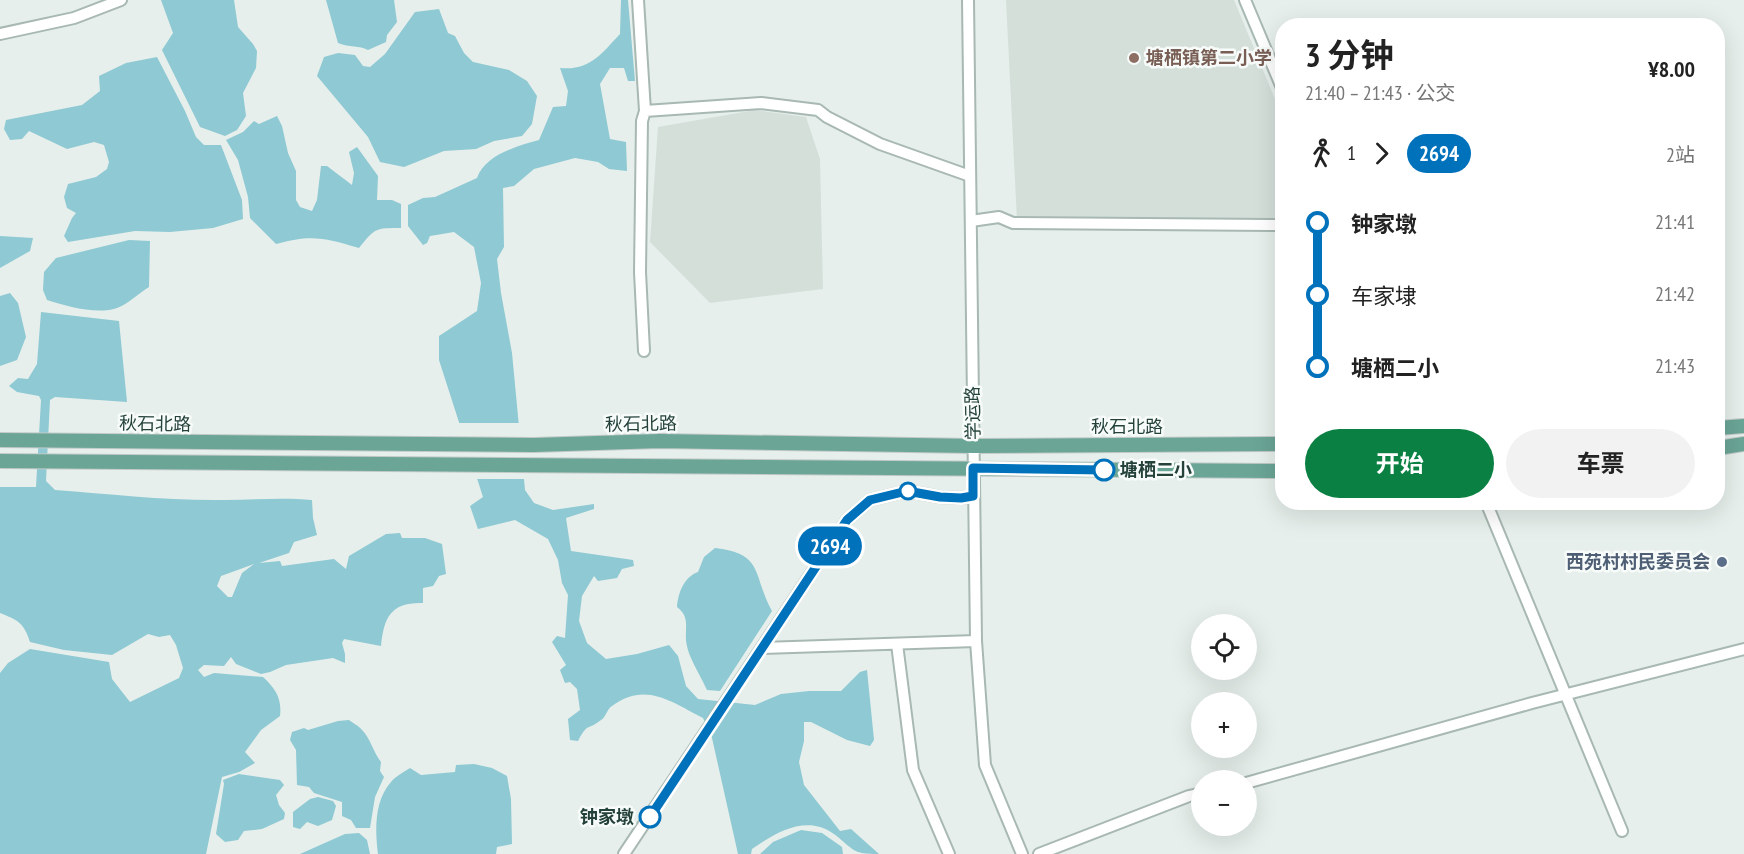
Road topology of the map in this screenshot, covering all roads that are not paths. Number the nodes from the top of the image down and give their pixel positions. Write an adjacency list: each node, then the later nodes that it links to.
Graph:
1 (120, 0): 5 (street)
2 (638, 0): 7 (street)
3 (968, 0): 8 (street, 学运路)
4 (1245, 0): 6 (street)
5 (0, 34)
6 (1275, 71)
7 (645, 111): 8 (street); 11 (street)
8 (970, 176): 9 (street, 学运路)
9 (970, 221): 10 (street); 16 (street, 学运路)
10 (1275, 225)
11 (644, 351)
12 (1741, 425): 13 (main road)
13 (1725, 427)
14 (0, 440): 16 (main road, 秋石北路)
15 (1275, 444): 16 (main road, 秋石北路)
16 (974, 446): 20 (street, 学运路)
17 (1741, 446): 18 (main road)
18 (1725, 447)
19 (0, 461): 20 (main road)
20 (973, 468): 21 (main road); 22 (street, 学运路)
21 (1275, 471)
22 (973, 496): 24 (street, 学运路); 26 (street)
23 (1489, 510): 28 (street)
24 (976, 641): 25 (street); 34 (street, 学运路)
25 (897, 644): 26 (street); 33 (street)
26 (762, 648): 32 (street)
27 (1744, 649): 28 (street)
28 (1566, 695): 29 (street); 31 (street)
29 (1257, 780)
30 (1191, 796): 35 (street)
31 (1622, 831)
32 (624, 854)
33 (950, 854)
34 (1022, 854)
35 (1039, 854)

